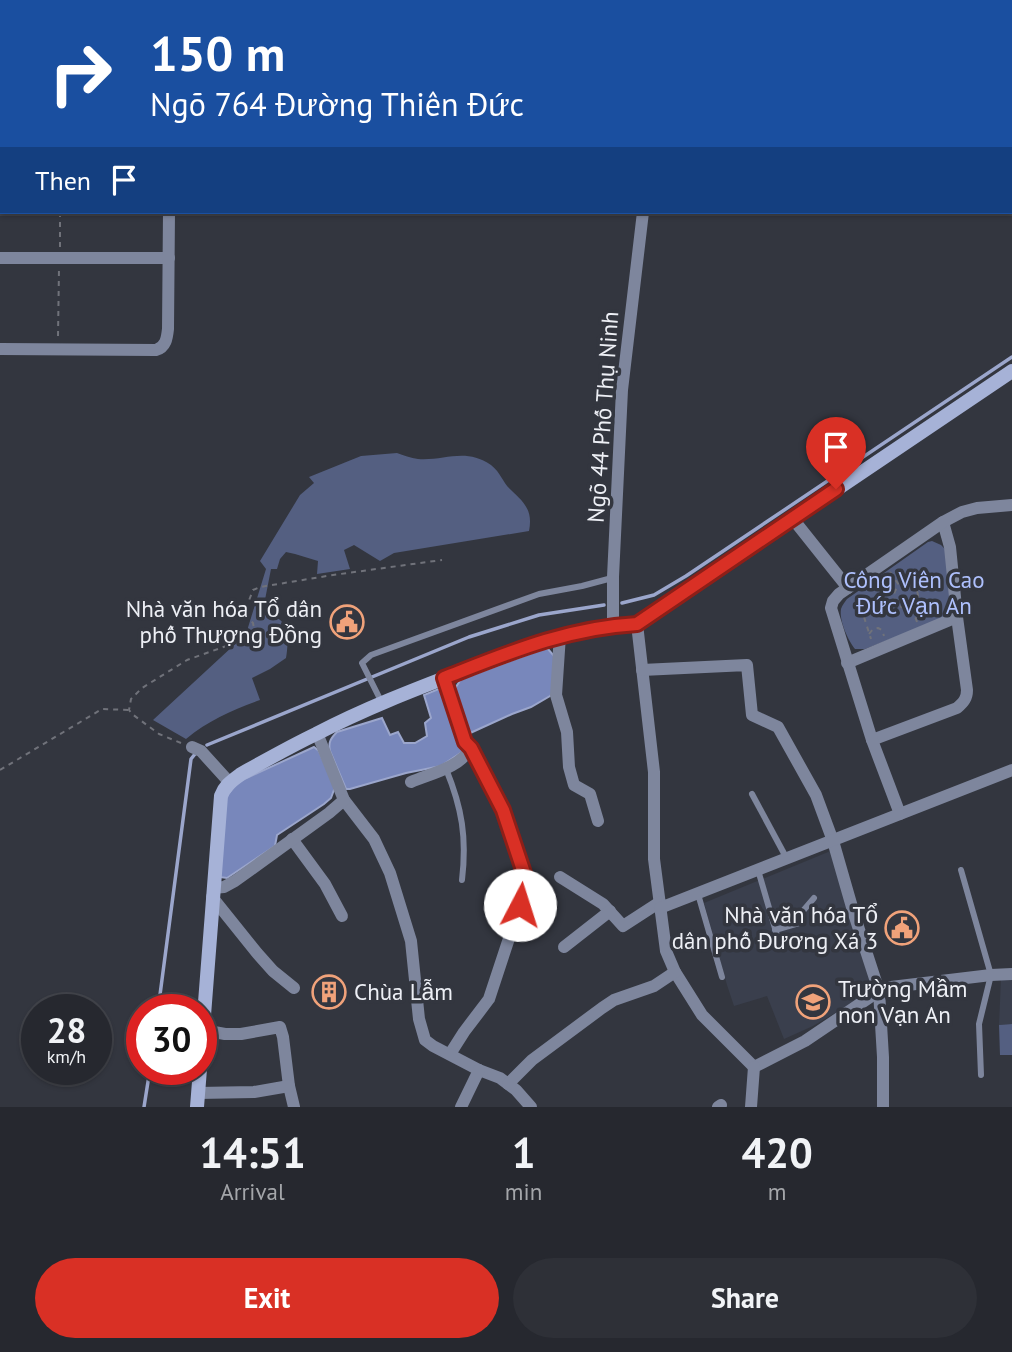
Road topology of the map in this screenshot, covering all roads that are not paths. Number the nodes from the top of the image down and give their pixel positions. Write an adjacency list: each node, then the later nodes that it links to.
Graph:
1 (169, 214): 4 (street)
2 (643, 214): 10 (street, Ngõ 44 Phố Thụ Ninh)
3 (0, 258): 4 (street)
4 (169, 258): 5 (street)
5 (0, 349)
6 (1012, 371): 8 (street)
7 (1012, 505): 9 (street)
8 (793, 519): 11 (street); 13 (street)
9 (943, 522): 11 (street); 12 (street)
10 (613, 577): 14 (street, Ngõ 44 Phố Thụ Ninh); 19 (lane)
11 (852, 591): 16 (street)
12 (957, 617): 16 (street); 21 (street)
13 (637, 624): 14 (street); 17 (street)
14 (613, 625): 15 (street)
15 (560, 635): 18 (street); 31 (street)
16 (847, 663): 21 (street)
17 (642, 670): 33 (street); 42 (street)
18 (444, 678): 19 (street); 23 (street)
19 (382, 703): 20 (street)
20 (317, 733): 27 (street); 29 (street)
21 (872, 740): 30 (street)
22 (192, 747): 27 (street)
23 (471, 748): 24 (street); 56 (street)
24 (446, 768): 26 (street); 38 (lane)
25 (1012, 770): 30 (street)
26 (411, 782)
27 (230, 783): 39 (street)
28 (752, 794): 34 (lane)
29 (344, 800): 32 (street); 56 (street)
30 (900, 814): 33 (street)
31 (598, 821)
32 (292, 839): 39 (street); 44 (street)
33 (833, 841): 34 (street); 53 (street)
34 (787, 859): 35 (street)
35 (758, 870): 40 (street); 45 (lane)
36 (961, 870): 50 (lane)
37 (561, 877): 43 (street)
38 (462, 880)
39 (213, 892): 52 (street); 54 (street)
40 (698, 894): 42 (street); 51 (lane)
41 (814, 898): 45 (lane)
42 (660, 905): 43 (street); 48 (street)
43 (610, 911): 46 (street)
44 (342, 916)
45 (775, 929): 47 (lane)
46 (564, 947)
47 (781, 949)
48 (675, 972): 57 (street); 60 (street)
49 (1012, 974): 50 (street)
50 (990, 975): 53 (street); 59 (lane)
51 (722, 977)
52 (294, 988)
53 (879, 991): 57 (street); 67 (street)
54 (206, 994)
55 (217, 1033): 61 (street)
56 (450, 1054): 58 (street)
57 (754, 1067): 66 (street)
58 (479, 1070): 60 (street); 64 (street)
59 (981, 1075)
60 (508, 1084): 65 (street)
61 (289, 1086): 62 (street); 63 (street)
62 (198, 1100)
63 (295, 1107)
64 (461, 1107)
65 (531, 1107)
66 (751, 1107)
67 (883, 1107)

